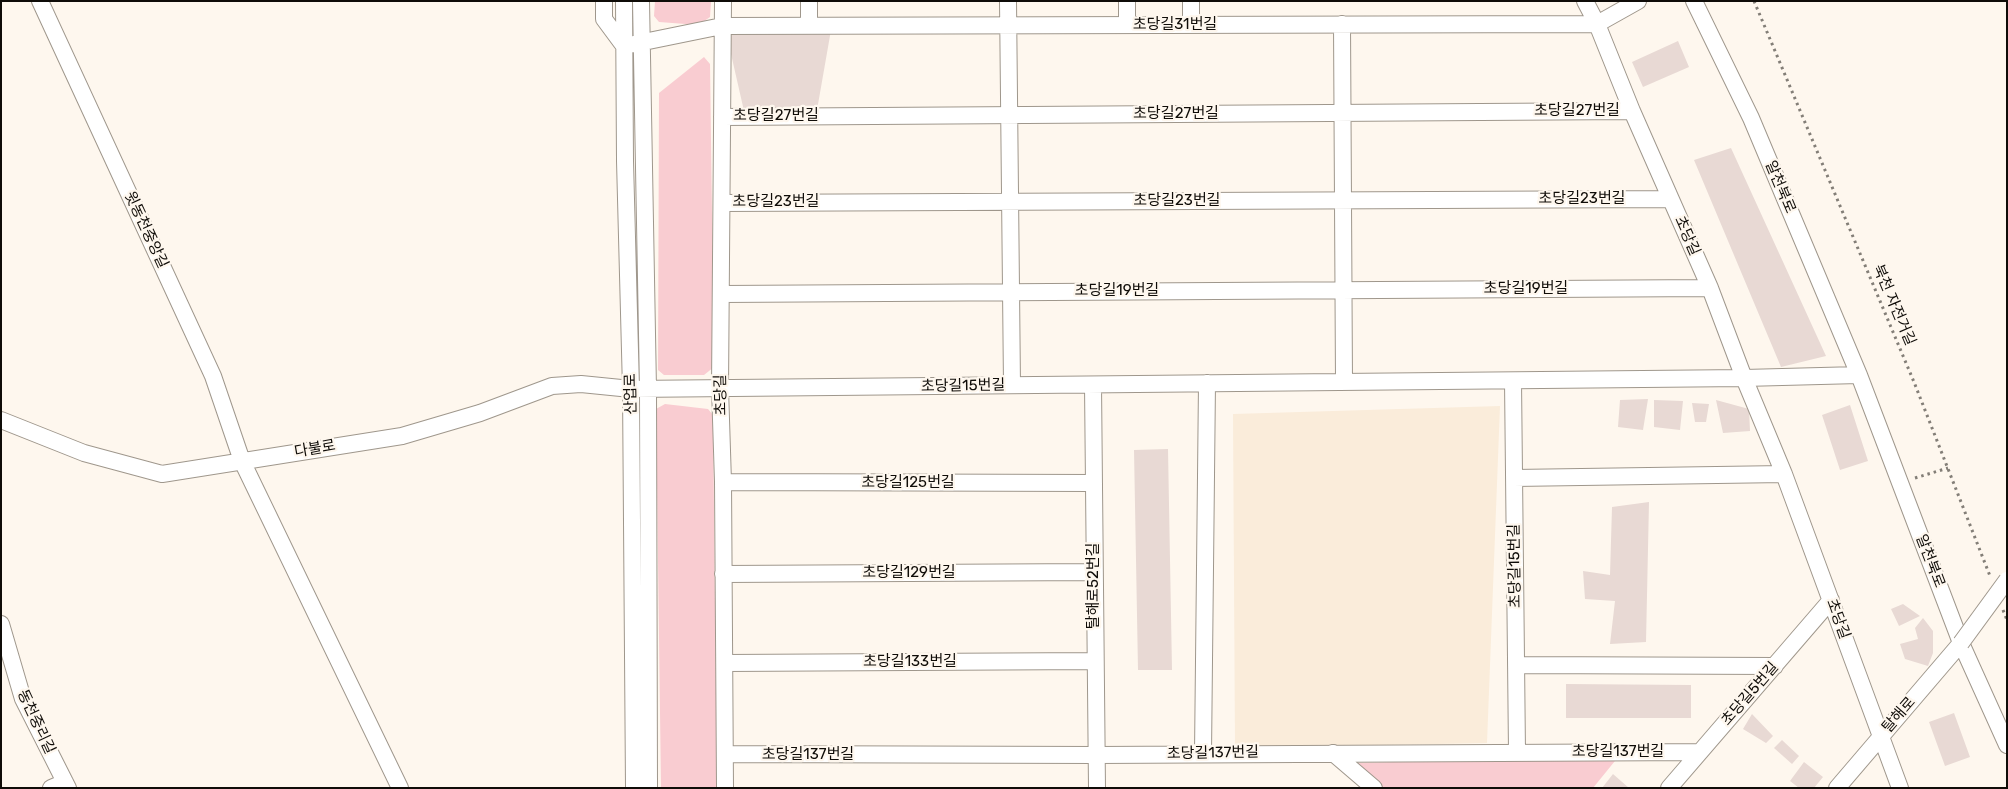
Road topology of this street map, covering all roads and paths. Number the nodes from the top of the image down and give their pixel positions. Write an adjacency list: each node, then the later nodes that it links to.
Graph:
1 (40, 1): 46 (street, 윗동천중앙길)
2 (604, 1): 22 (street)
3 (624, 1): 22 (street, 산업로)
4 (641, 1): 21 (street, 산업로)
5 (723, 1): 19 (street, 초당길)
6 (809, 1): 20 (street)
7 (1008, 1): 16 (street)
8 (1127, 1): 17 (street)
9 (1191, 1): 18 (street)
10 (1584, 1): 15 (street, 초당길)
11 (1638, 1): 15 (street)
12 (1694, 1): 35 (street, 알천북로)
13 (1754, 1): 47 (path, 북천 자전거길)
14 (1342, 24): 15 (street, 초당길31번길); 18 (street, 초당길31번길); 24 (street)
15 (1597, 24): 23 (street, 초당길)
16 (1008, 25): 17 (street, 초당길31번길); 20 (street, 초당길31번길); 25 (street)
17 (1127, 25): 18 (street, 초당길31번길)
18 (1191, 25)
19 (722, 26): 20 (street, 초당길31번길); 21 (street, 초당길31번길); 26 (street, 초당길)
20 (809, 26)
21 (641, 43): 22 (street, 초당길31번길); 44 (street, 산업로)
22 (624, 46): 43 (street, 산업로)
23 (1632, 111): 24 (street, 초당길27번길); 27 (street, 초당길)
24 (1342, 112): 25 (street, 초당길27번길); 28 (street)
25 (1010, 115): 26 (street, 초당길27번길); 29 (street)
26 (722, 117): 30 (street, 초당길)
27 (1670, 199): 28 (street, 초당길23번길); 31 (street, 초당길)
28 (1343, 200): 29 (street, 초당길23번길); 32 (street)
29 (1010, 201): 30 (street, 초당길23번길); 33 (street)
30 (722, 202): 34 (street, 초당길)
31 (1710, 288): 32 (street, 초당길19번길); 36 (street, 초당길)
32 (1342, 290): 33 (street, 초당길19번길); 38 (street)
33 (1011, 292): 34 (street, 초당길19번길); 41 (street)
34 (722, 294): 42 (street, 초당길)
35 (1859, 375): 36 (street); 51 (street, 알천북로)
36 (1744, 378): 37 (street, 초당길15번길); 48 (street, 초당길)
37 (1513, 381): 38 (street, 초당길15번길); 49 (street, 초당길15번길)
38 (1344, 382): 40 (street, 초당길15번길)
39 (1093, 384): 40 (street, 초당길15번길); 41 (street, 초당길15번길); 52 (street, 탈해로52번길)
40 (1207, 384): 69 (street)
41 (1012, 385): 42 (street, 초당길15번길)
42 (720, 388): 44 (street, 초당길15번길); 50 (street, 초당길)
43 (631, 389): 44 (street, 다불로); 46 (street, 다불로); 75 (street, 산업로)
44 (648, 389): 76 (street, 산업로)
45 (1, 420): 46 (street, 다불로)
46 (242, 461): 74 (street, 윗동천중앙길)
47 (1948, 468): 51 (path); 55 (path, 북천 자전거길)
48 (1784, 474): 49 (street); 56 (street, 초당길)
49 (1514, 478): 63 (street, 초당길15번길)
50 (723, 482): 52 (street, 초당길125번길); 54 (street, 초당길)
51 (1900, 483): 60 (street, 알천북로)
52 (1094, 484): 53 (street, 탈해로52번길)
53 (1094, 572): 54 (street, 초당길129번길); 61 (street, 탈해로52번길)
54 (723, 574): 62 (street, 초당길)
55 (2000, 582): 60 (street, 탈해로, bridge)
56 (1831, 600): 64 (street, 초당길5번길); 65 (street, 초당길)
57 (2000, 602): 58 (path)
58 (2007, 620)
59 (1, 624): 73 (street, 동천중리길)
60 (1961, 643): 65 (street, 탈해로); 66 (street, 알천북로)
61 (1095, 661): 62 (street, 초당길133번길); 72 (street, 탈해로52번길)
62 (725, 663): 71 (street, 초당길)
63 (1516, 665): 64 (street); 67 (street, 초당길15번길)
64 (1775, 666): 68 (street, 초당길5번길)
65 (1880, 737): 81 (street, 탈해로); 82 (street, 초당길)
66 (2007, 745)
67 (1517, 752): 68 (street, 초당길137번길); 70 (street, 초당길137번길)
68 (1700, 752): 80 (street, 초당길5번길)
69 (1203, 753): 70 (street, 초당길137번길); 72 (street, 초당길137번길)
70 (1333, 753): 79 (street)
71 (725, 754): 72 (street, 초당길137번길); 77 (street, 초당길)
72 (1097, 755): 78 (street, 탈해로52번길)
73 (61, 786)
74 (400, 788)
75 (634, 788)
76 (649, 788)
77 (725, 788)
78 (1098, 788)
79 (1374, 788)
80 (1669, 788)
81 (1837, 788)
82 (1900, 788)

